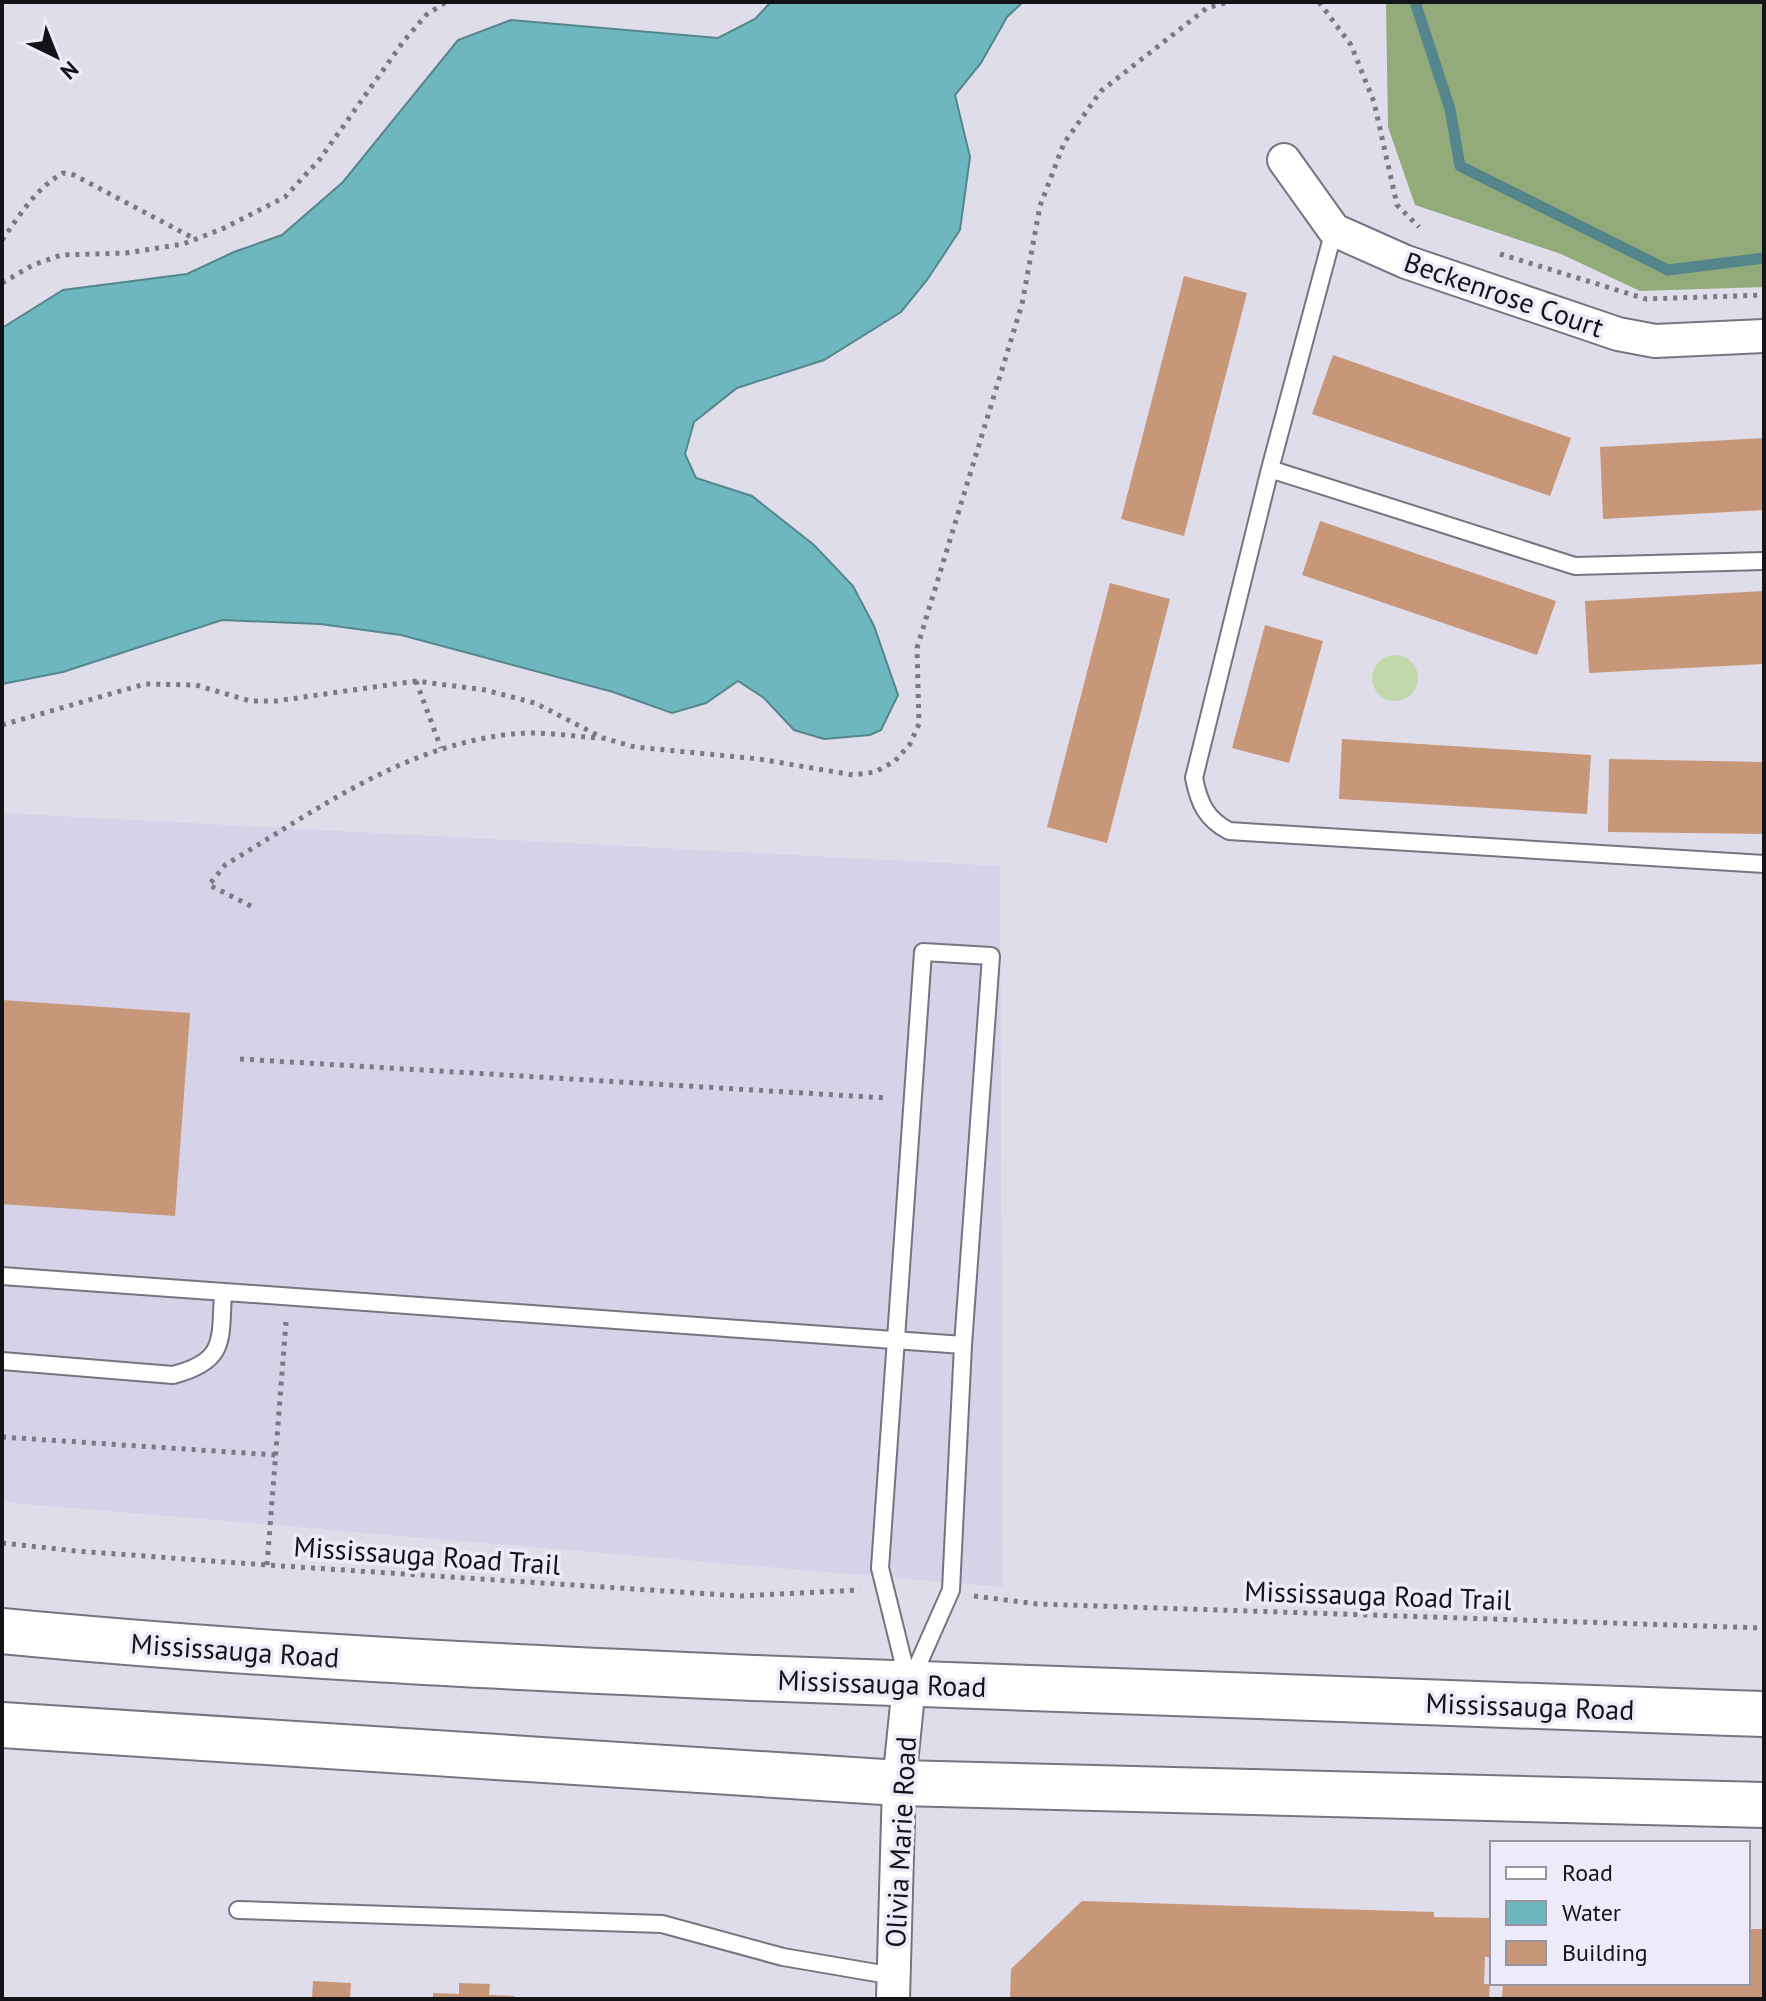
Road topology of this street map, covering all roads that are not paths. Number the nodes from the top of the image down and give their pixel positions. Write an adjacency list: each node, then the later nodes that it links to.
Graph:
1 (1284, 160): 2 (street)
2 (1334, 230): 3 (street, Beckenrose Court); 4 (lane)
3 (1764, 336)
4 (1270, 469): 5 (lane); 6 (lane)
5 (1764, 561)
6 (1764, 864)
7 (2, 1276): 8 (lane)
8 (223, 1293): 9 (lane); 11 (lane)
9 (897, 1341): 10 (lane); 10 (lane); 13 (lane)
10 (963, 1345): 13 (lane)
11 (2, 1361)
12 (2, 1631): 13 (main road, Mississauga Road)
13 (909, 1685): 14 (main road, Mississauga Road); 16 (street, Olivia Marie Road)
14 (1764, 1714)
15 (2, 1725): 16 (main road)
16 (899, 1783): 17 (main road); 19 (street, Olivia Marie Road)
17 (1764, 1805)
18 (238, 1910): 19 (lane)
19 (893, 1987)

